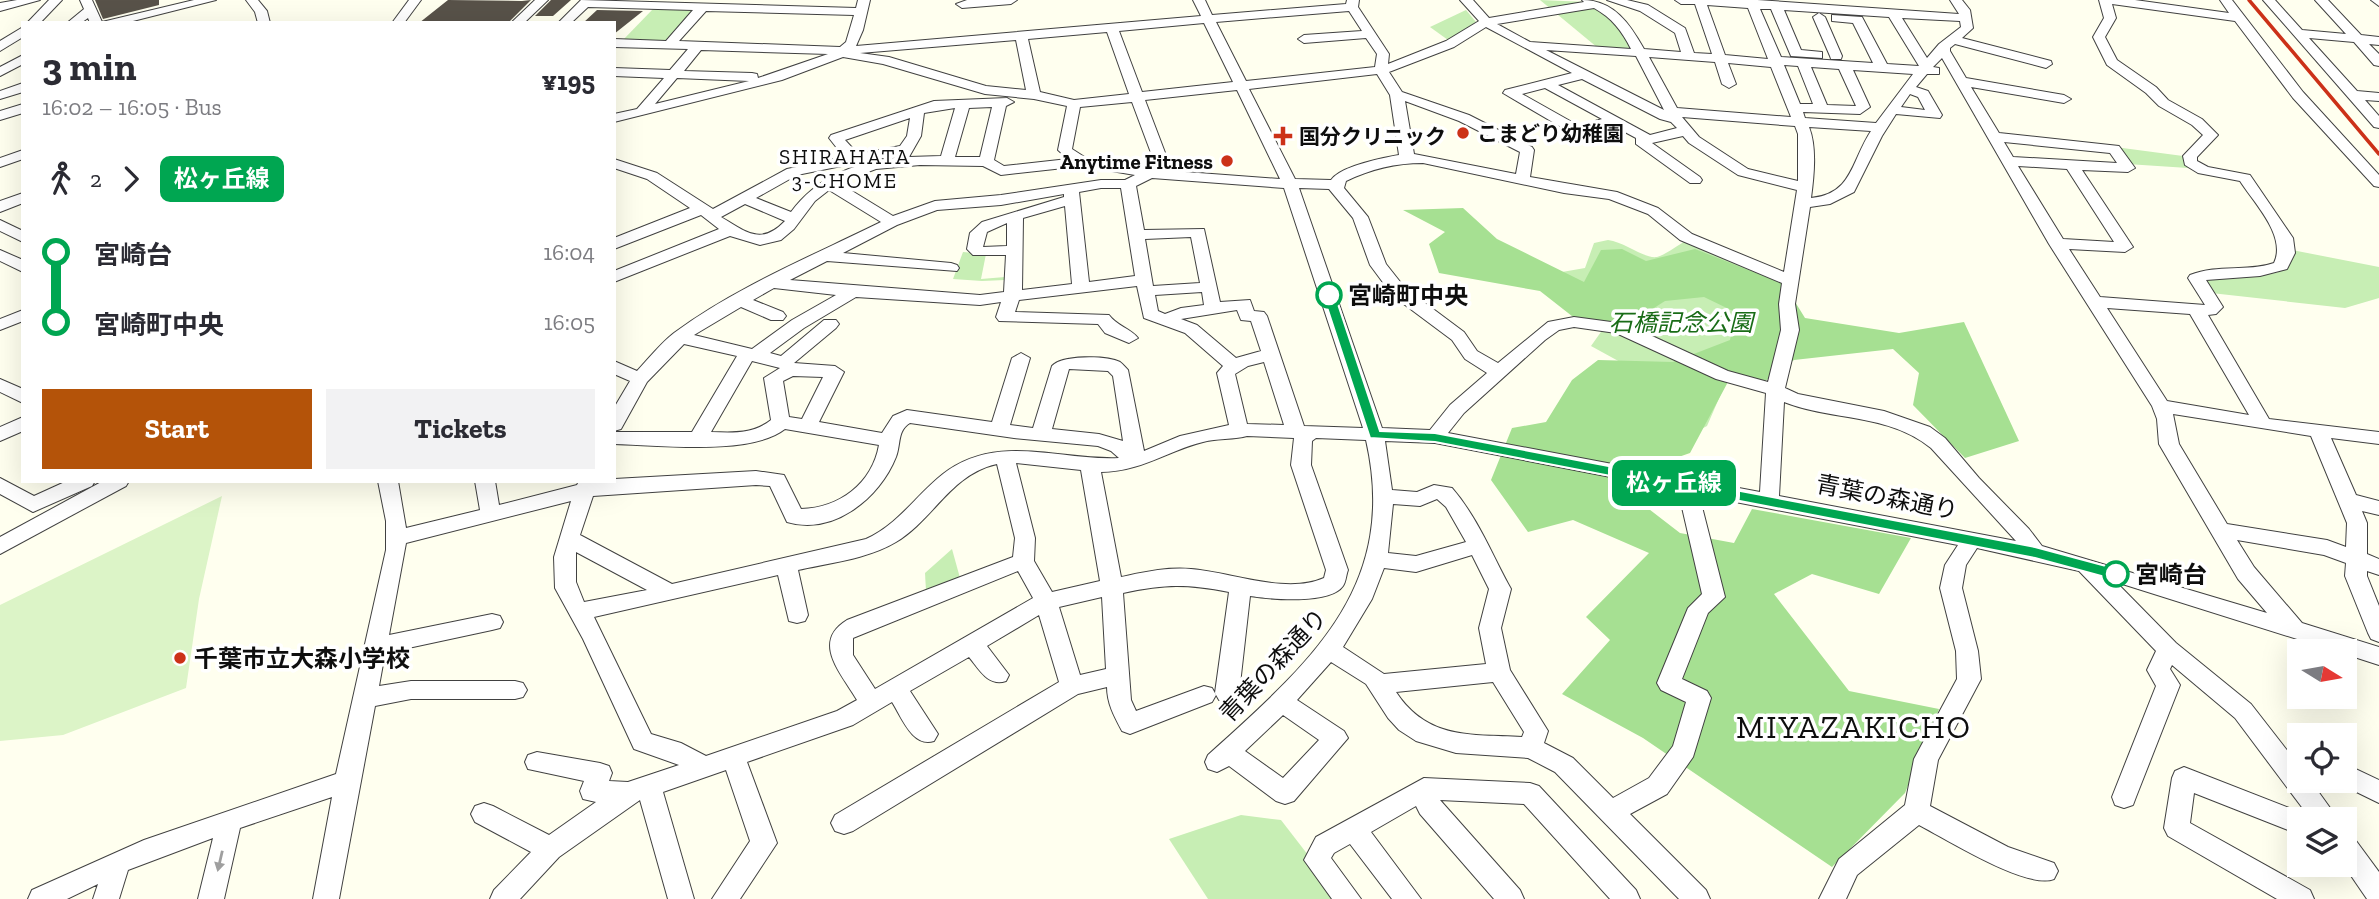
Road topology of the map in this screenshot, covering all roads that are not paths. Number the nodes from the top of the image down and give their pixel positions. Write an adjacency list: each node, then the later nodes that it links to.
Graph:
1 (34, 0): 25 (street)
2 (56, 0): 38 (street)
3 (210, 0): 27 (street)
4 (252, 0): 42 (street)
5 (415, 0): 43 (street)
6 (542, 0): 44 (street)
7 (1011, 0): 33 (street)
8 (1199, 0): 37 (street, 青葉の森通り)
9 (1466, 0): 46 (street)
10 (1613, 0): 64 (street)
11 (1681, 0): 20 (street)
12 (1874, 0): 30 (street)
13 (1910, 0): 31 (street)
14 (1956, 0): 35 (street)
15 (2108, 0): 36 (street); 166 (street)
16 (2226, 0): 36 (street)
17 (2269, 0): 49 (street)
18 (2321, 0): 53 (street)
19 (587, 1): 28 (street); 45 (street)
20 (1700, 1): 22 (street); 67 (street)
21 (1592, 2): 46 (street); 62 (street)
22 (1752, 2): 29 (street); 69 (street)
23 (1352, 3): 37 (street); 50 (street)
24 (88, 4): 39 (street); 40 (street)
25 (5, 6): 32 (street)
26 (862, 6): 28 (street); 61 (street)
27 (183, 7): 41 (street)
28 (701, 9): 56 (street)
29 (1777, 10): 30 (street); 34 (street); 68 (street)
30 (1886, 13): 31 (street); 74 (street)
31 (1918, 15): 35 (street)
32 (0, 16)
33 (964, 17): 51 (street); 61 (street)
34 (1819, 17): 68 (street); 72 (street)
35 (1967, 18): 59 (street)
36 (2238, 18): 129 (street)
37 (1208, 20): 47 (street); 84 (street, 青葉の森通り)
38 (35, 21)
39 (75, 21)
40 (95, 21)
41 (116, 21)
42 (264, 21)
43 (399, 21)
44 (518, 21)
45 (566, 21)
46 (1486, 22): 58 (street); 75 (street)
47 (1112, 29): 51 (street); 91 (street)
48 (21, 32): 60 (street)
49 (2298, 33): 53 (street); 87 (street)
50 (1370, 34): 52 (street); 75 (street)
51 (1021, 36): 89 (street)
52 (1304, 39)
53 (2357, 39): 54 (street); 71 (street)
54 (2379, 41)
55 (620, 43): 56 (street)
56 (668, 45): 57 (street)
57 (698, 46): 61 (street); 78 (street)
58 (1532, 46): 62 (street); 79 (street)
59 (1949, 46): 73 (street); 74 (street); 80 (street)
60 (0, 47)
61 (844, 51): 81 (street); 89 (street)
62 (1642, 52): 64 (street); 109 (street)
63 (0, 54): 65 (street)
64 (1689, 56): 67 (street)
65 (21, 57)
66 (21, 58): 76 (street)
67 (1719, 58): 69 (street); 83 (street)
68 (1840, 61): 70 (street); 72 (street); 102 (street)
69 (1776, 62): 70 (street); 104 (street)
70 (1803, 62): 102 (street)
71 (2379, 62)
72 (1879, 63): 74 (street)
73 (2046, 64)
74 (1926, 69): 80 (street); 86 (street)
75 (1381, 70): 84 (street); 90 (street)
76 (0, 72)
77 (616, 72): 78 (street)
78 (674, 74): 81 (street); 99 (street)
79 (1585, 74): 82 (street); 109 (street)
80 (1959, 76): 93 (street); 111 (street)
81 (768, 78): 99 (street)
82 (1547, 84): 107 (street); 107 (street)
83 (1729, 84)
84 (1244, 87): 91 (street); 128 (street, 青葉の森通り)
85 (21, 88): 88 (street)
86 (1908, 88): 103 (street); 103 (street)
87 (2350, 94): 92 (street); 108 (street)
88 (0, 95)
89 (1034, 95): 94 (street)
90 (1397, 95): 116 (street); 125 (street)
91 (1138, 97): 98 (street); 124 (street)
92 (2379, 97)
93 (2064, 99)
94 (1056, 100): 95 (street); 98 (street)
95 (1000, 102): 97 (street); 119 (street)
96 (616, 104): 99 (street)
97 (962, 104): 101 (street); 117 (street)
98 (1074, 104): 120 (street)
99 (645, 108): 106 (street)
100 (21, 109): 105 (street)
101 (918, 110): 114 (street); 115 (street)
102 (1822, 110): 104 (street)
103 (1893, 110): 110 (street)
104 (1798, 115): 109 (street); 110 (street); 133 (street)
105 (0, 116)
106 (616, 117)
107 (1614, 120): 112 (street)
108 (2377, 120)
109 (1677, 121): 112 (street); 133 (street)
110 (1881, 128): 133 (street)
111 (1994, 137): 118 (street); 123 (street)
112 (1648, 139): 126 (street)
113 (21, 155): 121 (street)
114 (903, 155): 115 (street); 117 (street); 127 (street)
115 (853, 158): 135 (street)
116 (1407, 158): 125 (street); 131 (street)
117 (947, 161): 119 (street)
118 (2008, 161): 123 (street); 147 (street)
119 (986, 162): 120 (street)
120 (1082, 162): 124 (street)
121 (0, 163)
122 (616, 164): 137 (street)
123 (2072, 165): 147 (street)
124 (1158, 174): 128 (street); 130 (street)
125 (1522, 180): 155 (street)
126 (1695, 180)
127 (830, 183): 139 (street); 140 (street)
128 (1289, 183): 131 (street); 198 (street, 青葉の森通り)
129 (2379, 183)
130 (1128, 184): 132 (street); 144 (street)
131 (1337, 185): 180 (street)
132 (1071, 195): 138 (street); 140 (street); 158 (street)
133 (1803, 195): 155 (street)
134 (21, 198): 136 (street)
135 (744, 198): 137 (street); 139 (street)
136 (0, 207)
137 (707, 212): 142 (street); 145 (street)
138 (1015, 217): 148 (street); 148 (street)
139 (794, 219): 142 (street)
140 (892, 222): 150 (street)
141 (0, 225): 143 (street)
142 (731, 230): 151 (street)
143 (21, 235)
144 (1137, 235): 157 (street); 159 (street)
145 (635, 236): 146 (street); 151 (street)
146 (616, 243)
147 (2057, 244): 164 (street)
148 (1014, 250): 162 (street)
149 (0, 255): 152 (street)
150 (825, 256): 153 (street); 156 (street)
151 (663, 259): 154 (street)
152 (21, 266)
153 (945, 267): 161 (street)
154 (616, 276)
155 (1790, 279): 183 (street)
156 (771, 283): 160 (street); 163 (street)
157 (1145, 285): 158 (street); 159 (street); 169 (street)
158 (1081, 287): 162 (street)
159 (1209, 287): 165 (street)
160 (853, 292): 161 (street); 174 (street)
161 (921, 298): 162 (street)
162 (1011, 298): 173 (street)
163 (739, 300): 168 (street); 172 (street)
164 (2095, 302): 166 (street); 185 (street)
165 (1213, 308): 169 (street); 175 (street)
166 (2196, 309): 188 (street)
167 (21, 316): 171 (street)
168 (777, 316)
169 (1168, 319): 177 (street)
170 (830, 324): 178 (street)
171 (0, 325)
172 (679, 337): 174 (street); 181 (street)
173 (1129, 338)
174 (750, 355): 178 (street); 201 (street)
175 (1271, 355): 177 (street); 195 (street)
176 (1021, 358): 192 (street)
177 (1233, 365): 193 (street)
178 (787, 366): 186 (street); 190 (street)
179 (616, 368): 181 (street)
180 (1499, 372): 183 (street); 199 (street)
181 (640, 379): 189 (street)
182 (0, 385): 184 (street)
183 (1775, 390): 214 (street); 224 (street)
184 (21, 396)
185 (2161, 406): 188 (street); 218 (street)
186 (781, 422): 190 (street); 201 (street)
187 (21, 424): 197 (street)
188 (2263, 424): 194 (street)
189 (616, 425)
190 (808, 426): 202 (street)
191 (616, 427): 201 (street)
192 (999, 430): 196 (street); 202 (street)
193 (1240, 432): 195 (street); 204 (street)
194 (2319, 432): 200 (street); 215 (street)
195 (1302, 433): 198 (street); 232 (street)
196 (1041, 434): 204 (street); 204 (street)
197 (0, 435)
198 (1375, 435): 199 (street, 青葉の森通り); 213 (street, 青葉の森通り)
199 (1435, 437): 212 (street, 青葉の森通り)
200 (2379, 438)
201 (698, 439)
202 (888, 440): 211 (street)
203 (1005, 457): 205 (street); 226 (street); 228 (street)
204 (1133, 460): 205 (street)
205 (1090, 464): 230 (street)
206 (81, 483): 210 (street)
207 (115, 483): 222 (street)
208 (388, 483): 219 (street)
209 (485, 483): 217 (street)
210 (0, 485)
211 (587, 485): 217 (street); 220 (street)
212 (1687, 485): 214 (street, 青葉の森通り); 271 (street)
213 (1384, 496): 223 (street); 225 (street, 青葉の森通り)
214 (1769, 501): 221 (street, 青葉の森通り)
215 (2349, 501): 216 (street); 227 (street)
216 (2379, 508)
217 (491, 516): 219 (street)
218 (2221, 530): 227 (street); 239 (street)
219 (397, 538): 242 (street)
220 (570, 539): 233 (street); 236 (street)
221 (1971, 540): 224 (street, 青葉の森通り); 270 (street)
222 (0, 546)
223 (1476, 546): 225 (street); 246 (street)
224 (2035, 552): 229 (street, 青葉の森通り)
225 (1377, 559): 234 (street, 青葉の森通り)
226 (1023, 561): 235 (street); 255 (street)
227 (2369, 564): 240 (street)
228 (786, 565): 233 (street); 237 (street)
229 (2086, 565): 239 (street, 青葉の森通り); 244 (street)
230 (1112, 586): 231 (street); 235 (street); 248 (street)
231 (1240, 587): 232 (street); 248 (street)
232 (1324, 588): 234 (street)
233 (670, 593): 236 (street)
234 (1362, 598): 243 (street, 青葉の森通り)
235 (1046, 601): 241 (street); 250 (street)
236 (578, 611): 262 (street)
237 (797, 615)
238 (492, 622): 242 (street)
239 (2293, 628): 245 (street, 青葉の森通り)
240 (2379, 633)
241 (972, 645): 247 (street); 251 (street)
242 (376, 646): 253 (street)
243 (1329, 649): 249 (street); 254 (street, 青葉の森通り)
244 (2168, 649): 257 (street); 268 (street)
245 (2379, 656)
246 (1499, 672): 249 (street); 258 (street)
247 (999, 675)
248 (1119, 675): 250 (street)
249 (1380, 684): 258 (street)
250 (1072, 686): 275 (street)
251 (896, 689): 255 (street); 256 (street)
252 (515, 690): 253 (street)
253 (365, 698): 263 (street)
254 (1280, 701): 254 (street, 青葉の森通り)
255 (871, 703): 260 (street)
256 (926, 734)
257 (2272, 747): 259 (street); 269 (street)
258 (1531, 748): 271 (street)
259 (2287, 752)
260 (733, 756): 262 (street); 288 (street)
261 (537, 762): 265 (street)
262 (704, 766): 265 (street)
263 (347, 781): 274 (street); 286 (street)
264 (2357, 781): 267 (street)
265 (638, 789): 277 (street); 287 (street)
266 (1424, 789): 276 (street); 291 (street); 292 (street)
267 (2379, 792)
268 (2124, 797)
269 (2316, 807)
270 (1917, 811): 280 (street); 294 (street)
271 (1612, 812): 293 (street)
272 (484, 814): 277 (street)
273 (2287, 819): 295 (street)
274 (229, 823): 278 (street); 285 (street, one-way to 285)
275 (844, 823)
276 (1354, 830): 289 (street); 290 (street)
277 (550, 849): 282 (street)
278 (118, 862): 283 (street); 284 (street)
279 (2357, 863): 281 (street)
280 (2045, 871)
281 (2379, 894)
282 (510, 897)
283 (41, 899)
284 (106, 899)
285 (211, 899)
286 (326, 899)
287 (681, 899)
288 (724, 899)
289 (1348, 899)
290 (1408, 899)
291 (1511, 899)
292 (1628, 899)
293 (1697, 899)
294 (1832, 899)
295 (2301, 899)

